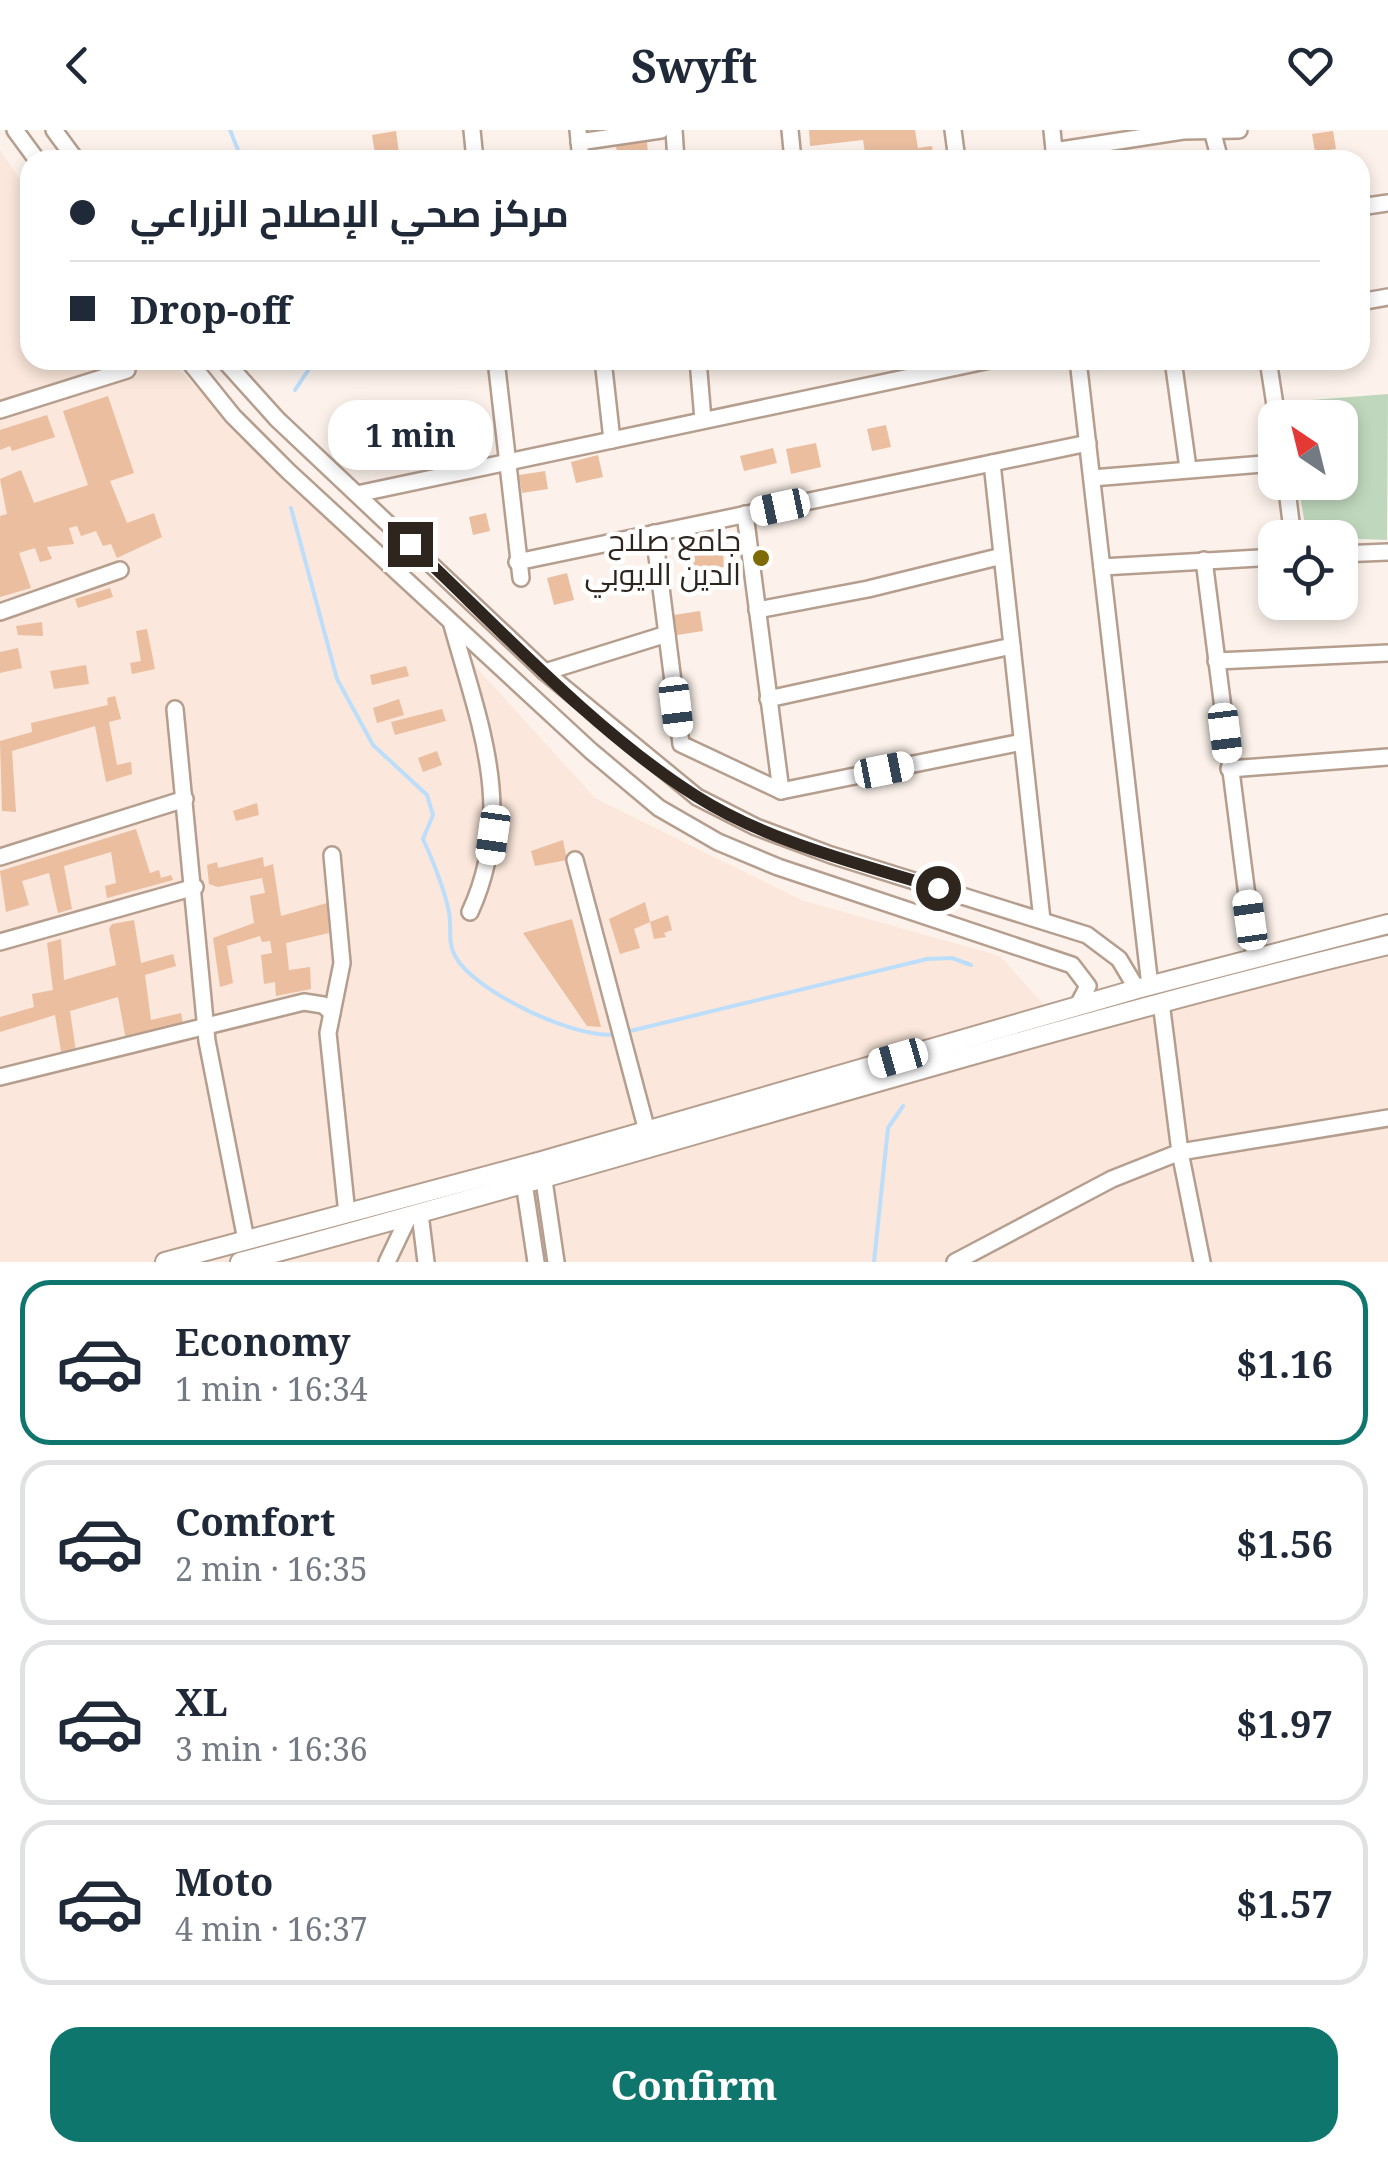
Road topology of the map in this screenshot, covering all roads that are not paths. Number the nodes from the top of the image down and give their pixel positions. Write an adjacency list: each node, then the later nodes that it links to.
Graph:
1 (15, 130): 6 (street)
2 (661, 130): 5 (street)
3 (1239, 130): 4 (street)
4 (1213, 132): 7 (street)
5 (578, 136)
6 (30, 150)
7 (1082, 150)
8 (127, 370): 19 (street)
9 (196, 370): 31 (street)
10 (233, 370): 28 (street)
11 (497, 370): 23 (street)
12 (605, 370): 21 (street)
13 (699, 370): 20 (street)
14 (940, 370): 20 (street)
15 (1079, 370): 22 (street)
16 (1175, 370): 26 (street)
17 (1270, 370): 18 (street)
18 (1274, 400)
19 (0, 410)
20 (703, 420): 21 (street)
21 (612, 440): 23 (street)
22 (1088, 444): 24 (street); 27 (street)
23 (506, 462): 28 (street); 32 (street)
24 (992, 462): 29 (street); 35 (street)
25 (1258, 464): 26 (street)
26 (1188, 468): 27 (street)
27 (1092, 478): 38 (street)
28 (357, 494): 30 (street)
29 (745, 514): 32 (street); 40 (street)
30 (382, 518): 31 (street); 47 (street)
31 (358, 534): 42 (street)
32 (654, 534): 43 (street)
33 (1388, 552): 34 (street)
34 (1358, 553)
35 (1002, 556): 40 (street); 44 (street)
36 (1258, 558): 37 (street)
37 (1204, 560): 38 (street); 46 (street)
38 (1102, 567): 65 (street)
39 (120, 570): 41 (street)
40 (757, 610): 48 (street)
41 (0, 612)
42 (452, 622): 59 (street); 67 (street)
43 (667, 634): 47 (street); 53 (street)
44 (1012, 646): 48 (street); 50 (street)
45 (1388, 653): 46 (street)
46 (1216, 661): 52 (street)
47 (546, 672): 60 (street)
48 (768, 699): 53 (street)
49 (175, 709): 54 (street)
50 (1022, 742): 53 (street); 60 (street)
51 (1388, 758): 52 (street)
52 (1229, 769): 64 (street)
53 (781, 790)
54 (185, 799): 56 (street); 58 (street)
55 (332, 855): 68 (street)
56 (0, 857)
57 (575, 860): 72 (street)
58 (195, 887): 62 (street); 69 (street)
59 (470, 912)
60 (1042, 920): 65 (street)
61 (1388, 924): 64 (main road)
62 (0, 942)
63 (1388, 945): 66 (main road)
64 (1255, 958): 65 (main road)
65 (1144, 988): 67 (main road)
66 (1161, 1002): 73 (street); 76 (main road)
67 (1077, 1007): 72 (main road)
68 (332, 1014): 69 (street); 78 (street)
69 (206, 1029): 70 (street); 80 (street)
70 (0, 1076)
71 (1388, 1118): 73 (street)
72 (647, 1131): 74 (main road)
73 (1180, 1152): 87 (street); 88 (street)
74 (542, 1161): 75 (main road); 76 (street)
75 (522, 1167): 77 (street); 78 (main road)
76 (544, 1181): 77 (main road); 86 (street)
77 (524, 1187): 79 (main road); 85 (street)
78 (346, 1214): 80 (main road)
79 (414, 1216): 82 (main road); 83 (street); 84 (street)
80 (246, 1240): 81 (main road)
81 (166, 1262)
82 (240, 1262)
83 (387, 1262)
84 (426, 1262)
85 (536, 1262)
86 (556, 1262)
87 (955, 1262)
88 (1202, 1262)

